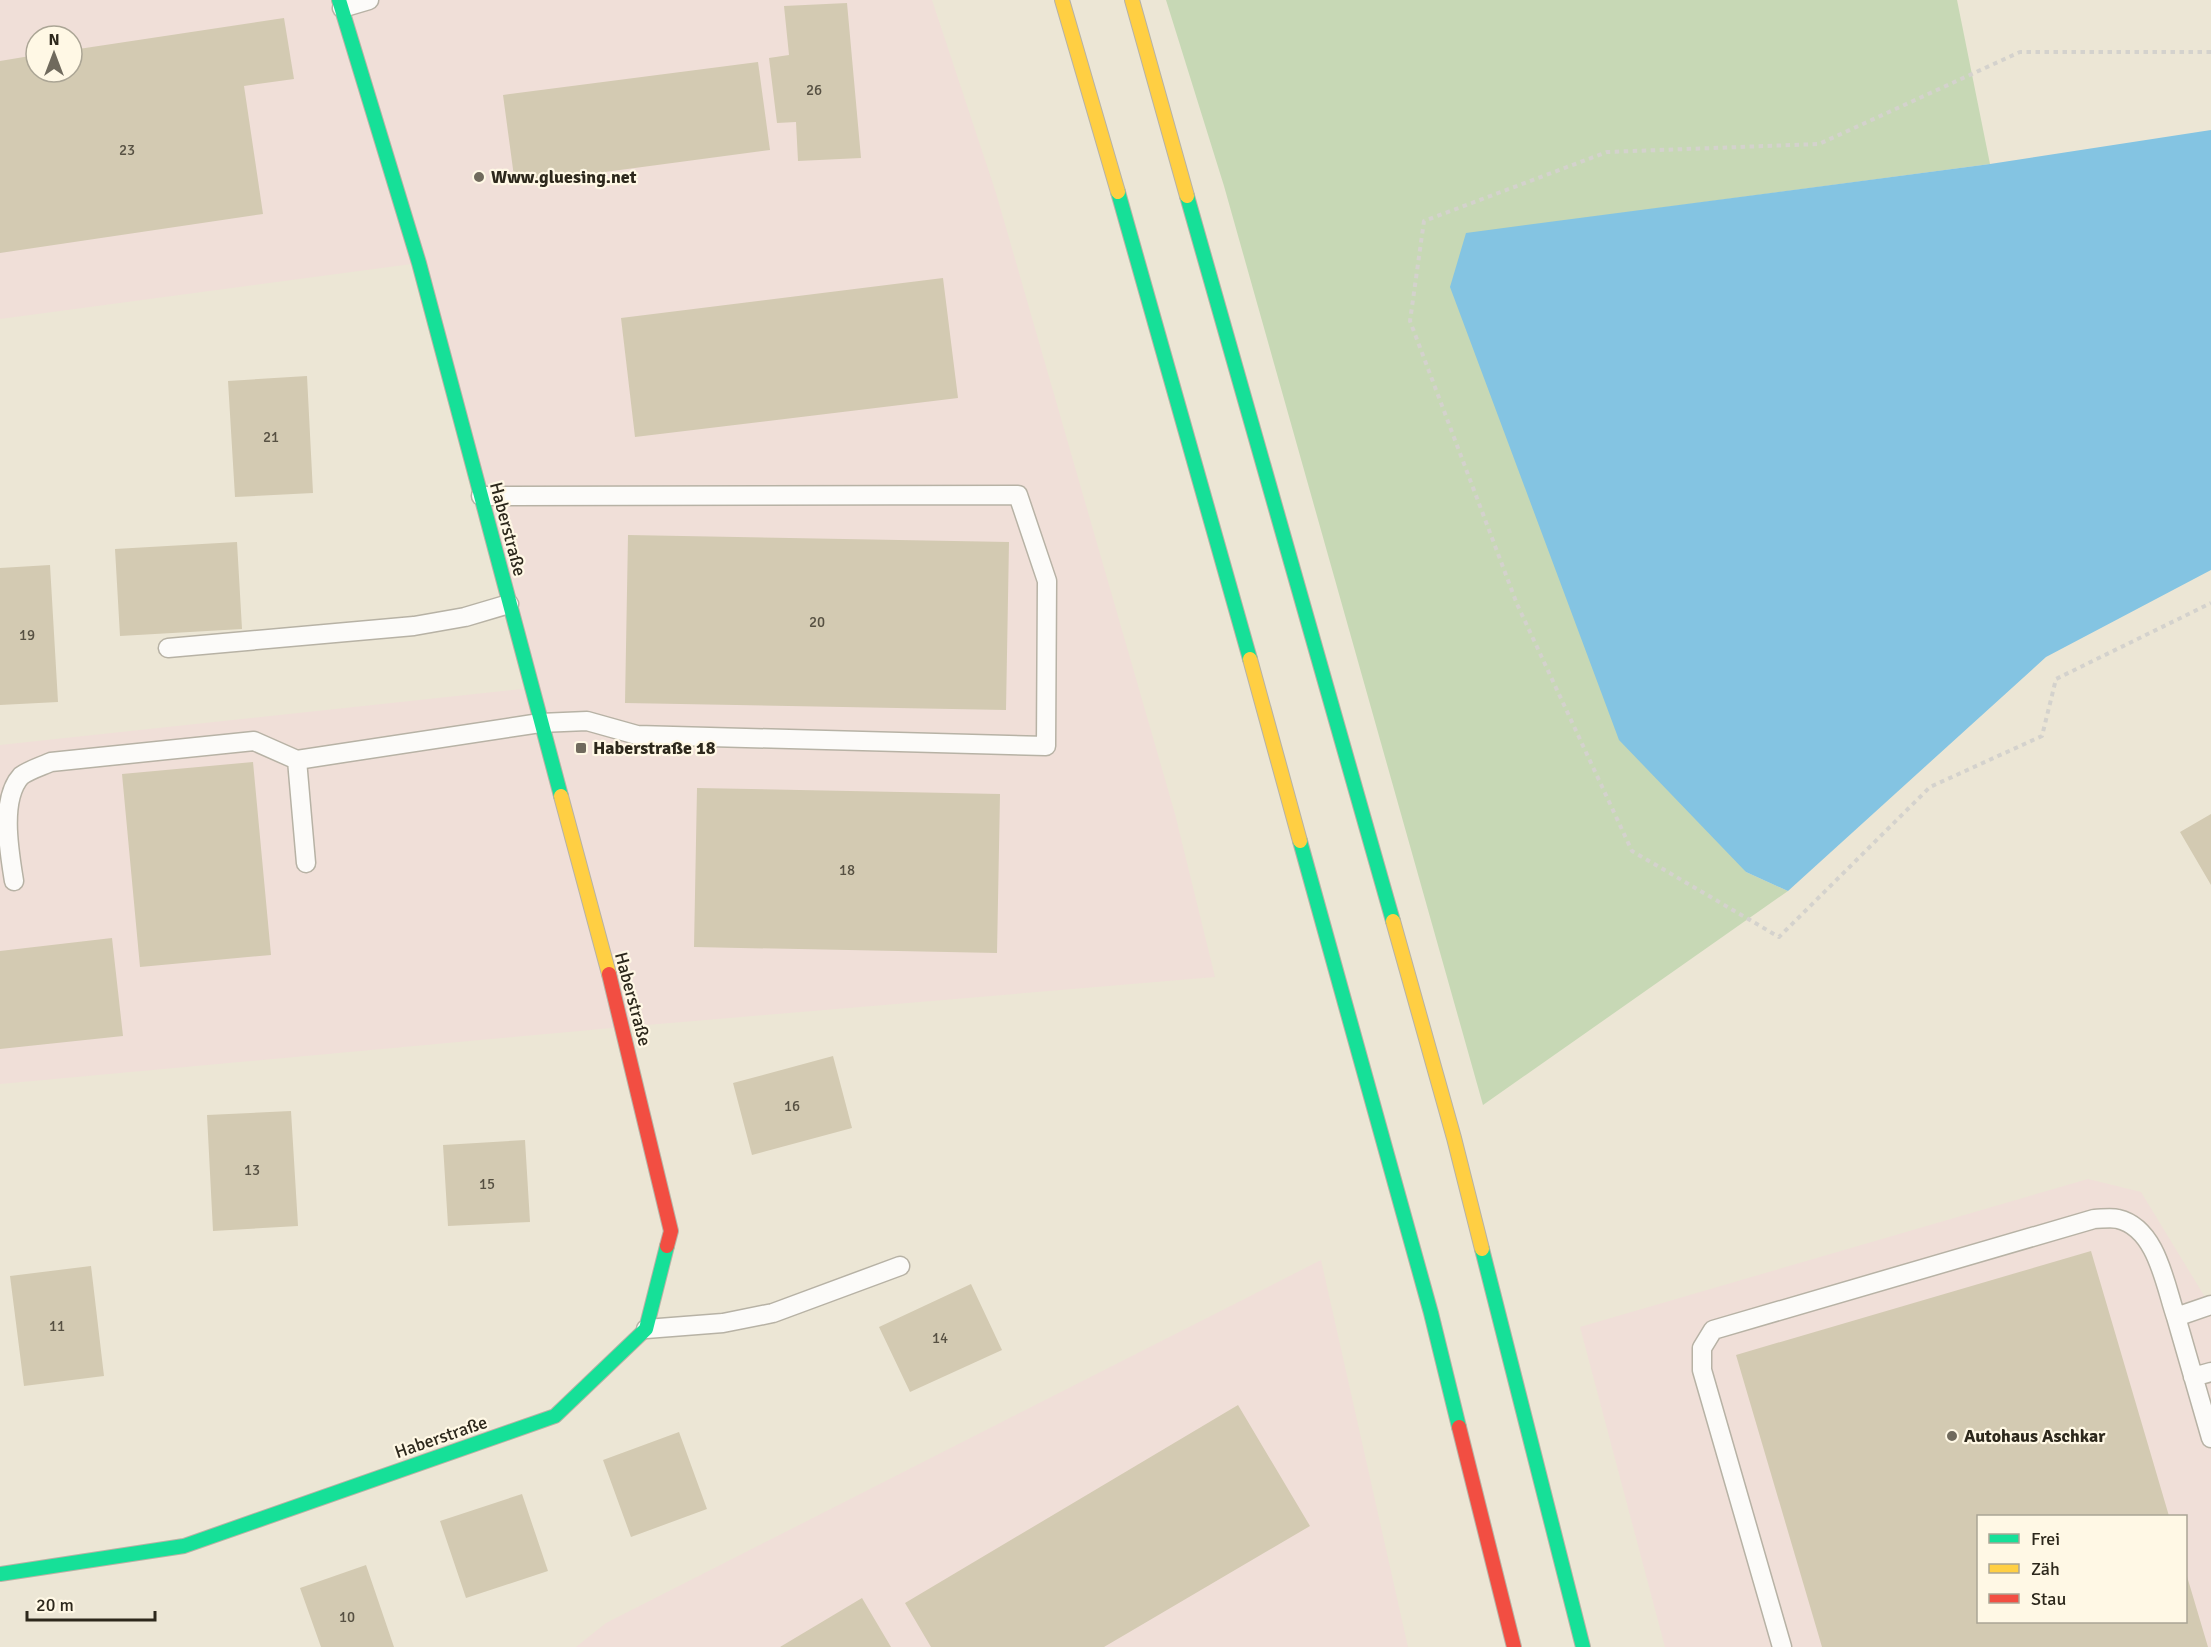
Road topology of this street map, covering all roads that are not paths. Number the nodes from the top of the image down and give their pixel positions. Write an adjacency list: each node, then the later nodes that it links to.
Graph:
1 (369, 0): 4 (lane)
2 (1062, 0): 19 (main road)
3 (1132, 0): 20 (main road)
4 (341, 4): 5 (main road, Haberstraße)
5 (481, 496): 6 (main road, Haberstraße); 8 (lane)
6 (509, 604): 7 (lane); 8 (main road, Haberstraße)
7 (168, 648)
8 (540, 723): 9 (lane); 15 (main road, Haberstraße)
9 (297, 760): 10 (lane); 11 (lane)
10 (306, 864)
11 (14, 880)
12 (900, 1266): 15 (lane)
13 (2211, 1305): 14 (lane)
14 (2176, 1317): 16 (lane); 21 (lane)
15 (646, 1329): 18 (main road, Haberstraße)
16 (2202, 1374): 17 (lane)
17 (2211, 1438)
18 (0, 1574)
19 (1515, 1647)
20 (1583, 1647)
21 (1782, 1647)

